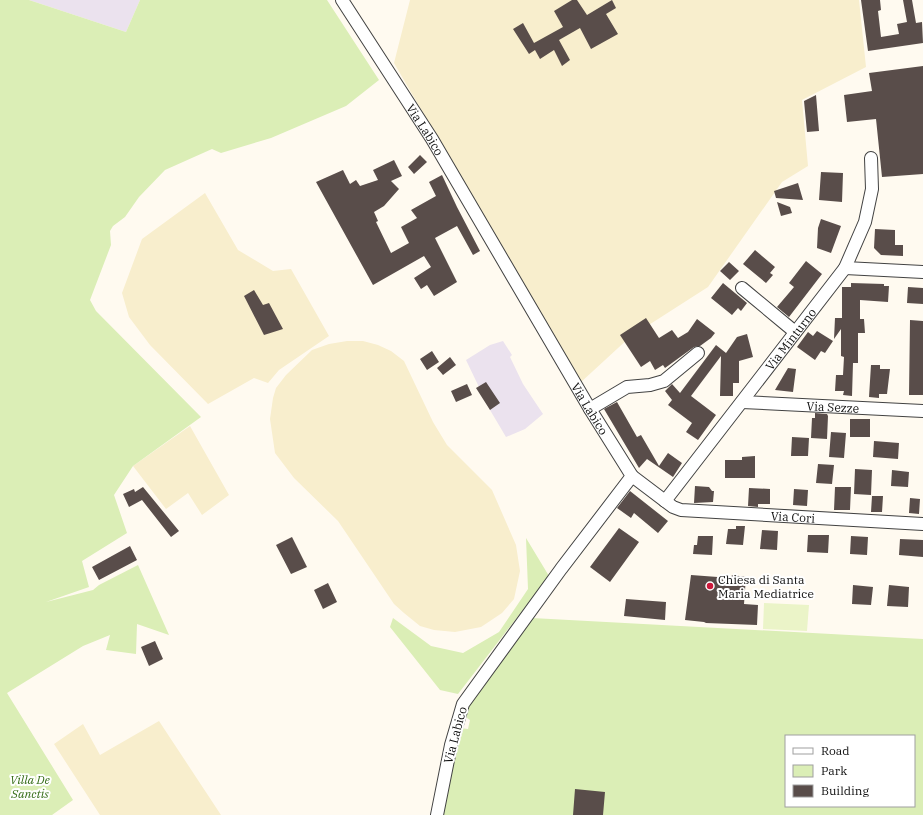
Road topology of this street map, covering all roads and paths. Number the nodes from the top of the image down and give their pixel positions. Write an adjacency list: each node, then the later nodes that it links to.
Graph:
1 (342, 0): 9 (street, Via Labico)
2 (871, 158): 3 (street, Via Minturno)
3 (845, 268): 4 (street); 6 (street, Via Minturno)
4 (923, 272)
5 (742, 288): 6 (street)
6 (795, 332): 8 (street, Via Minturno)
7 (698, 353): 9 (street)
8 (742, 402): 10 (street, Via Sezze); 12 (street, Via Minturno)
9 (590, 410): 11 (street, Via Labico)
10 (923, 411)
11 (632, 476): 12 (street, Via Cori); 14 (street, Via Labico)
12 (665, 501): 13 (street, Via Cori)
13 (923, 524)
14 (437, 815)

